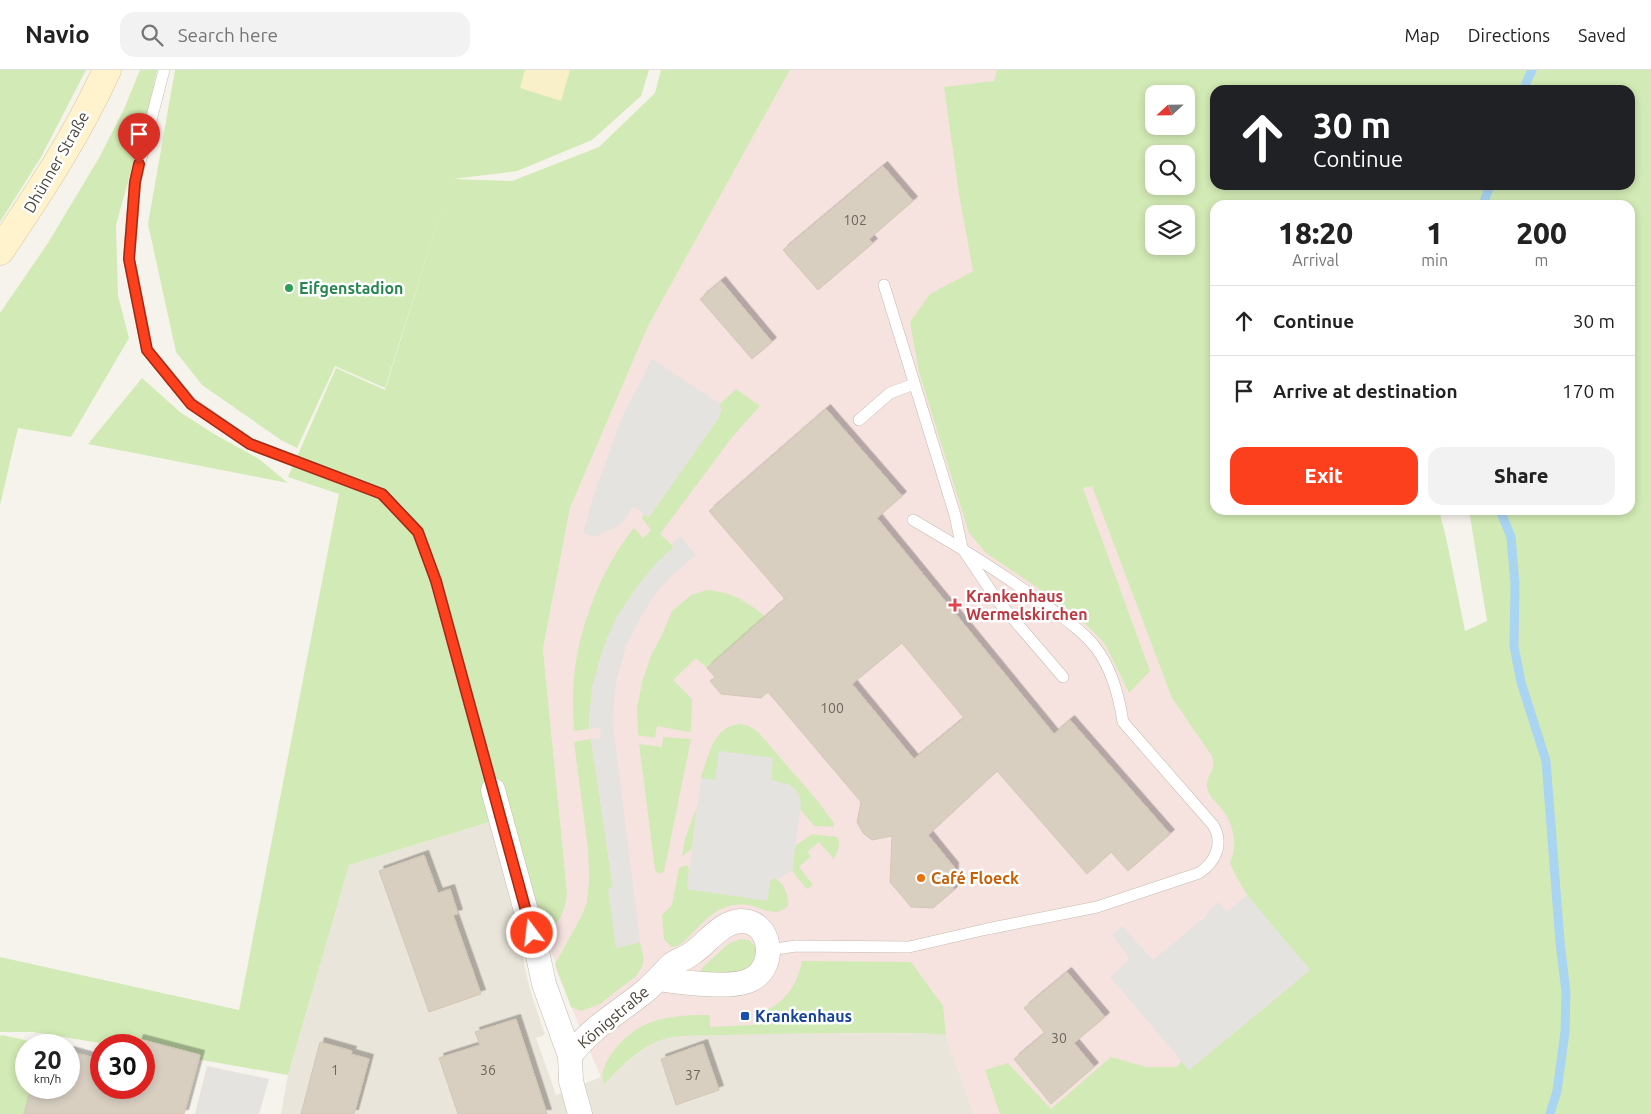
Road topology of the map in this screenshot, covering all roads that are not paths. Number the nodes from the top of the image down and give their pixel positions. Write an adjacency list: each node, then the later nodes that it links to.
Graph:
1 (107, 70): 3 (main road, Dhünner Straße)
2 (164, 70): 10 (lane)
3 (0, 251)
4 (884, 285): 5 (lane)
5 (914, 384): 6 (lane); 8 (lane)
6 (859, 420)
7 (913, 520): 8 (lane)
8 (962, 548): 9 (lane); 11 (lane)
9 (1063, 677)
10 (493, 790): 13 (street, Königstraße)
11 (769, 950): 12 (street, Königstraße); 12 (street, Königstraße)
12 (658, 979): 13 (street, Königstraße)
13 (570, 1056): 14 (street, Königstraße)
14 (580, 1114)

